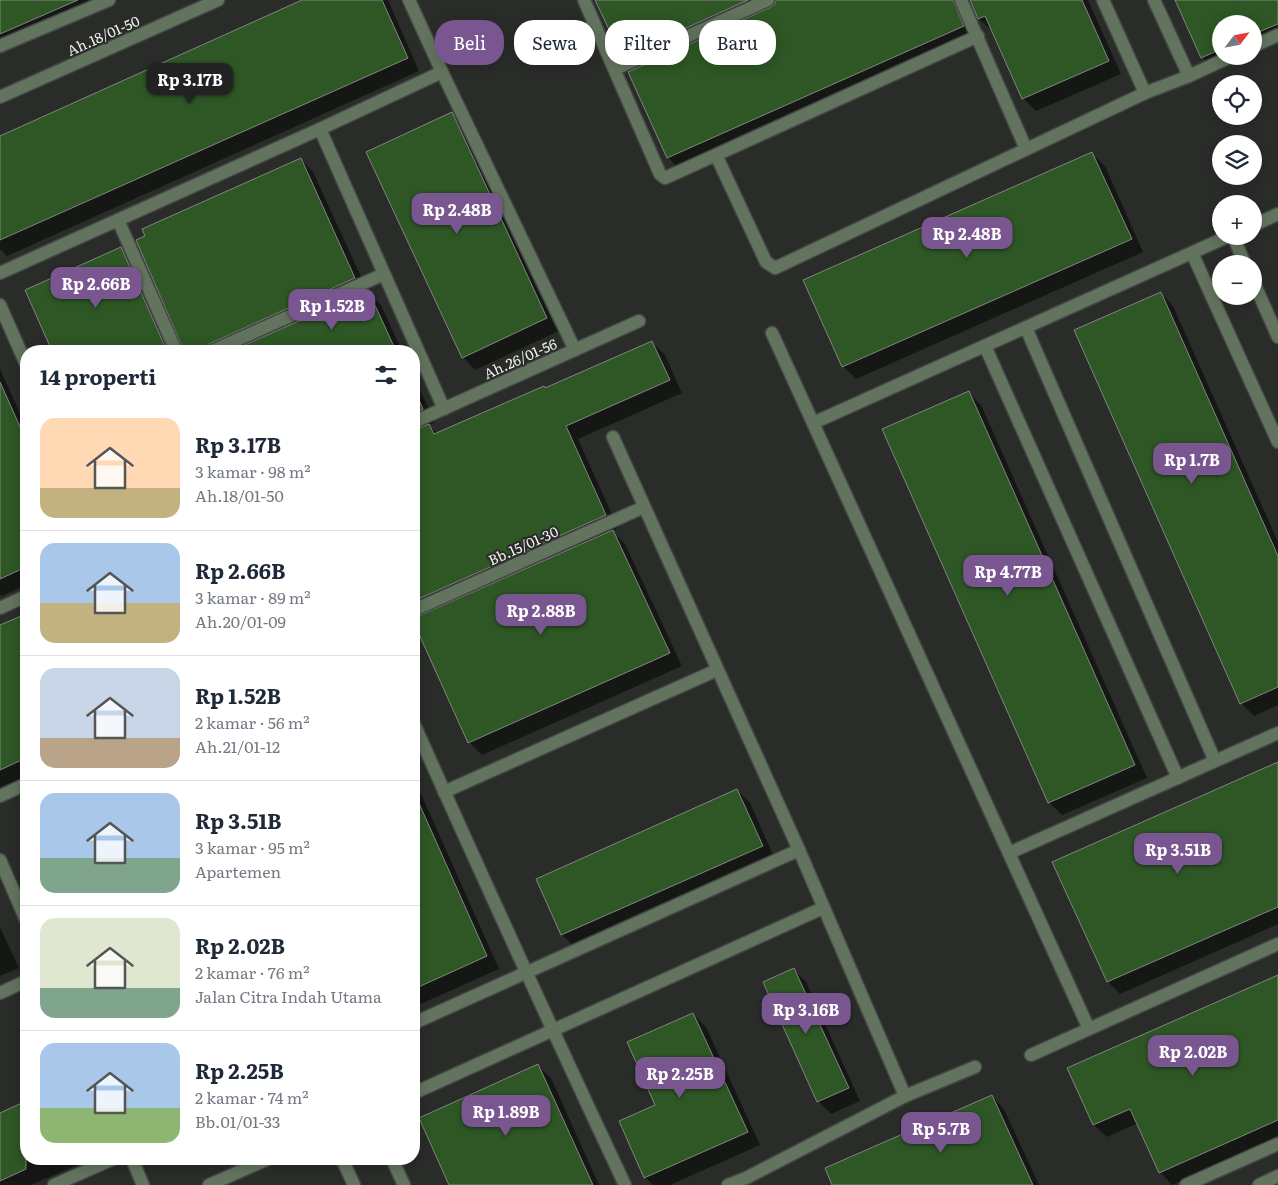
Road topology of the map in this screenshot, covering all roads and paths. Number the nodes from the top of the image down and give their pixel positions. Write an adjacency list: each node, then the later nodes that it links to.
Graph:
1 (109, 0): 12 (street)
2 (218, 0): 18 (street, Ah.18/01-50)
3 (410, 0): 15 (street)
4 (584, 0): 14 (street)
5 (768, 0): 14 (street)
6 (961, 0): 10 (street)
7 (1103, 0): 17 (street)
8 (1154, 0): 16 (street)
9 (1278, 35): 11 (street)
10 (978, 36): 20 (street); 21 (street)
11 (1262, 42)
12 (0, 46)
13 (1213, 65): 16 (street)
14 (615, 69): 21 (street)
15 (442, 72): 19 (street); 40 (street)
16 (1189, 76): 17 (street)
17 (1144, 93): 20 (street)
18 (0, 97)
19 (320, 130): 23 (street); 28 (street)
20 (1026, 149): 21 (street)
21 (716, 155)
22 (1278, 214): 24 (street)
23 (118, 220): 27 (street); 35 (street)
24 (1262, 221)
25 (1212, 244): 26 (street)
26 (1192, 253): 32 (street); 46 (street)
27 (0, 273)
28 (384, 274): 36 (street); 37 (street)
29 (1262, 301): 34 (street)
30 (0, 305): 39 (street)
31 (639, 321): 40 (street, Ah.26/01-56)
32 (1026, 328): 38 (street); 54 (street)
33 (772, 333): 44 (street)
34 (1278, 337)
35 (173, 345)
36 (225, 345)
37 (416, 345)
38 (985, 346): 44 (street); 55 (street)
39 (20, 350)
40 (575, 350): 42 (street, Ah.26/01-56)
41 (420, 355): 42 (street)
42 (444, 409): 43 (street, Ah.26/01-56)
43 (420, 419)
44 (813, 423): 60 (street)
45 (613, 437): 47 (street)
46 (1278, 442)
47 (644, 506): 49 (street, Bb.15/01-30); 51 (street)
48 (20, 599): 50 (street)
49 (420, 607)
50 (0, 608)
51 (716, 670): 57 (street); 59 (street)
52 (1278, 733): 54 (street)
53 (420, 738): 57 (street)
54 (1215, 761): 55 (street)
55 (1178, 778): 60 (street)
56 (20, 787): 58 (street)
57 (444, 792): 65 (street)
58 (0, 796)
59 (799, 850): 63 (street); 65 (street)
60 (1009, 853): 69 (street)
61 (0, 860): 62 (street)
62 (20, 906)
63 (823, 908): 70 (street); 74 (street)
64 (1278, 944): 69 (street)
65 (527, 972): 68 (street); 70 (street)
66 (20, 984): 67 (street)
67 (0, 993)
68 (420, 1020)
69 (1089, 1029): 71 (street)
70 (552, 1030): 73 (street); 88 (street)
71 (1032, 1054)
72 (975, 1067): 74 (street)
73 (420, 1090)
74 (905, 1096): 82 (street)
75 (1278, 1144): 90 (street)
76 (99, 1165): 83 (street)
77 (135, 1165): 84 (street)
78 (254, 1165): 85 (street)
79 (345, 1165): 86 (street)
80 (395, 1165): 87 (street)
81 (1278, 1176): 91 (street)
82 (743, 1181): 89 (street)
83 (54, 1185)
84 (143, 1185)
85 (209, 1185)
86 (354, 1185)
87 (404, 1185)
88 (625, 1185)
89 (728, 1185)
90 (1186, 1185)
91 (1259, 1185)

